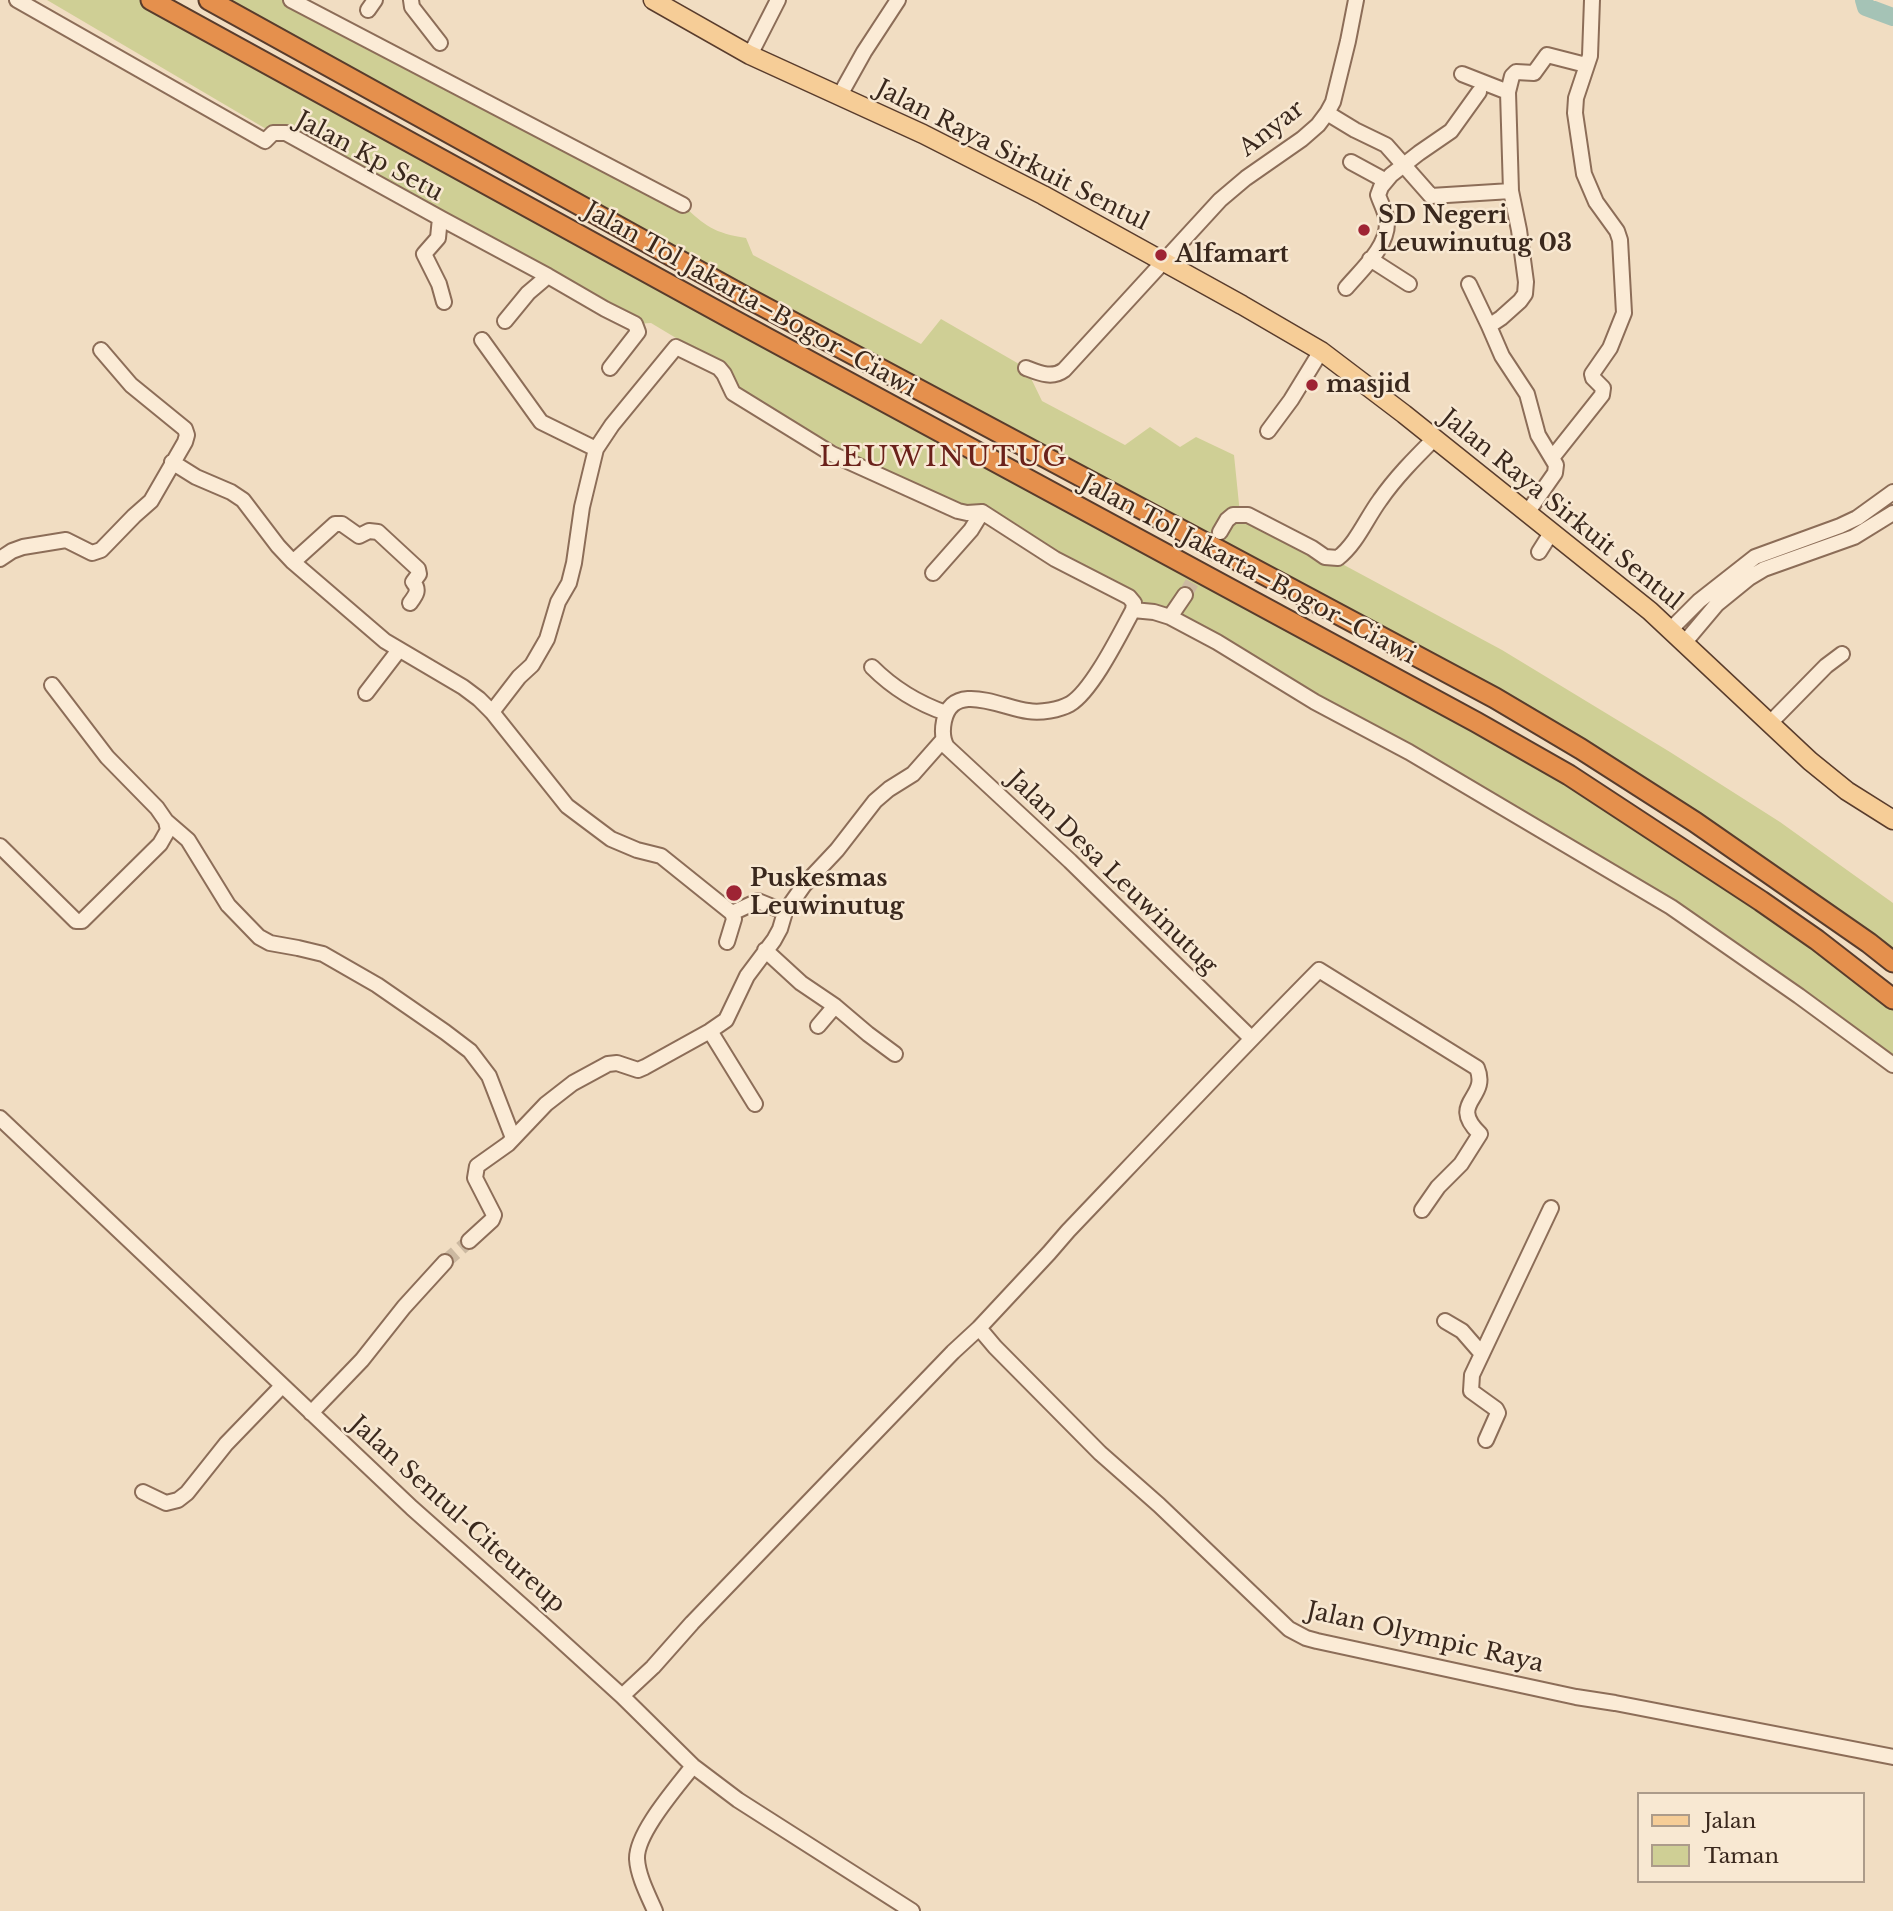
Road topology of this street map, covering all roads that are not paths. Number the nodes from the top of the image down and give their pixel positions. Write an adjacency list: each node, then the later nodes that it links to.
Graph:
1 (17, 0): 24 (street, Jalan Kp Setu)
2 (151, 0): 78 (highway, Jalan Tol Jakarta–Bogor–Ciawi)
3 (209, 0): 77 (highway, Jalan Tol Jakarta–Bogor–Ciawi)
4 (291, 0): 23 (street)
5 (411, 0): 11 (street)
6 (653, 0): 12 (main road, Jalan Raya Sirkuit Sentul)
7 (778, 0): 12 (street)
8 (898, 0): 17 (street)
9 (1356, 0): 18 (street, Anyar)
10 (1592, 0): 13 (street)
11 (440, 43)
12 (750, 55): 17 (main road, Jalan Raya Sirkuit Sentul)
13 (1586, 65): 16 (street); 42 (street)
14 (1462, 75): 16 (street)
15 (1479, 92): 20 (street)
16 (1508, 92): 22 (street)
17 (840, 95): 26 (main road, Jalan Raya Sirkuit Sentul)
18 (1327, 113): 20 (street); 26 (street, Anyar)
19 (1350, 162): 21 (street)
20 (1404, 164): 21 (street); 22 (street)
21 (1386, 181): 25 (street)
22 (1511, 191): 33 (street)
23 (683, 205)
24 (440, 218): 27 (street); 31 (street, Jalan Kp Setu)
25 (1370, 259): 28 (street); 30 (street)
26 (1162, 261): 36 (main road, Jalan Raya Sirkuit Sentul); 38 (street, Anyar)
27 (548, 276): 32 (street); 37 (street)
28 (1409, 284)
29 (1469, 284): 33 (street)
30 (1346, 288)
31 (444, 302)
32 (505, 321)
33 (1489, 326): 42 (street)
34 (482, 340): 41 (street)
35 (102, 350): 43 (street)
36 (1321, 351): 39 (street); 40 (main road, Jalan Raya Sirkuit Sentul)
37 (610, 368)
38 (1026, 368)
39 (1268, 431)
40 (1435, 438): 46 (main road, Jalan Raya Sirkuit Sentul); 48 (street)
41 (596, 449): 45 (street); 66 (street)
42 (1552, 458): 46 (street)
43 (173, 463): 51 (street); 52 (street)
44 (1893, 492): 54 (street)
45 (982, 512): 53 (street); 57 (street)
46 (1527, 513): 49 (main road, Jalan Raya Sirkuit Sentul)
47 (1893, 513): 54 (street)
48 (1220, 532)
49 (1551, 533): 50 (street); 59 (main road, Jalan Raya Sirkuit Sentul)
50 (1539, 552)
51 (0, 559)
52 (293, 562): 56 (street); 61 (street)
53 (933, 573)
54 (1726, 587): 59 (street); 60 (street)
55 (1185, 595): 58 (street)
56 (410, 603)
57 (1133, 610): 58 (street); 67 (street)
58 (1170, 617): 84 (street)
59 (1670, 630): 60 (main road, Jalan Raya Sirkuit Sentul)
60 (1685, 642): 68 (main road, Jalan Raya Sirkuit Sentul)
61 (399, 650): 65 (street); 66 (street)
62 (1842, 654): 68 (street)
63 (872, 667): 67 (street)
64 (52, 685): 71 (street)
65 (366, 693)
66 (492, 712): 74 (street)
67 (946, 713): 69 (street)
68 (1769, 724): 70 (main road, Jalan Raya Sirkuit Sentul)
69 (943, 740): 73 (street); 82 (street, Jalan Desa Leuwinutug)
70 (1893, 820)
71 (166, 821): 72 (street); 87 (street)
72 (0, 846)
73 (785, 912): 74 (street); 76 (street)
74 (733, 916): 75 (street)
75 (727, 942)
76 (765, 950): 79 (street); 81 (street)
77 (1893, 962)
78 (1893, 999)
79 (835, 1006): 80 (street); 83 (street)
80 (818, 1026)
81 (710, 1031): 85 (street); 87 (street)
82 (1251, 1038): 89 (street); 93 (street)
83 (895, 1054)
84 (1893, 1065)
85 (755, 1104)
86 (0, 1118): 95 (street, Jalan Sentul-Citeureup)
87 (513, 1138): 90 (street)
88 (1551, 1208): 94 (street)
89 (1422, 1210)
90 (469, 1241)
91 (445, 1262): 96 (street)
92 (1445, 1321): 94 (street)
93 (979, 1328): 99 (street); 100 (street, Jalan Olympic Raya)
94 (1482, 1354): 97 (street)
95 (282, 1386): 96 (street, Jalan Sentul-Citeureup); 98 (street)
96 (311, 1413): 99 (street, Jalan Sentul-Citeureup)
97 (1486, 1440)
98 (143, 1492)
99 (622, 1696): 101 (street, Jalan Sentul-Citeureup)
100 (1893, 1758)
101 (693, 1766): 102 (street); 103 (street, Jalan Sentul-Citeureup)
102 (655, 1911)
103 (912, 1911)

